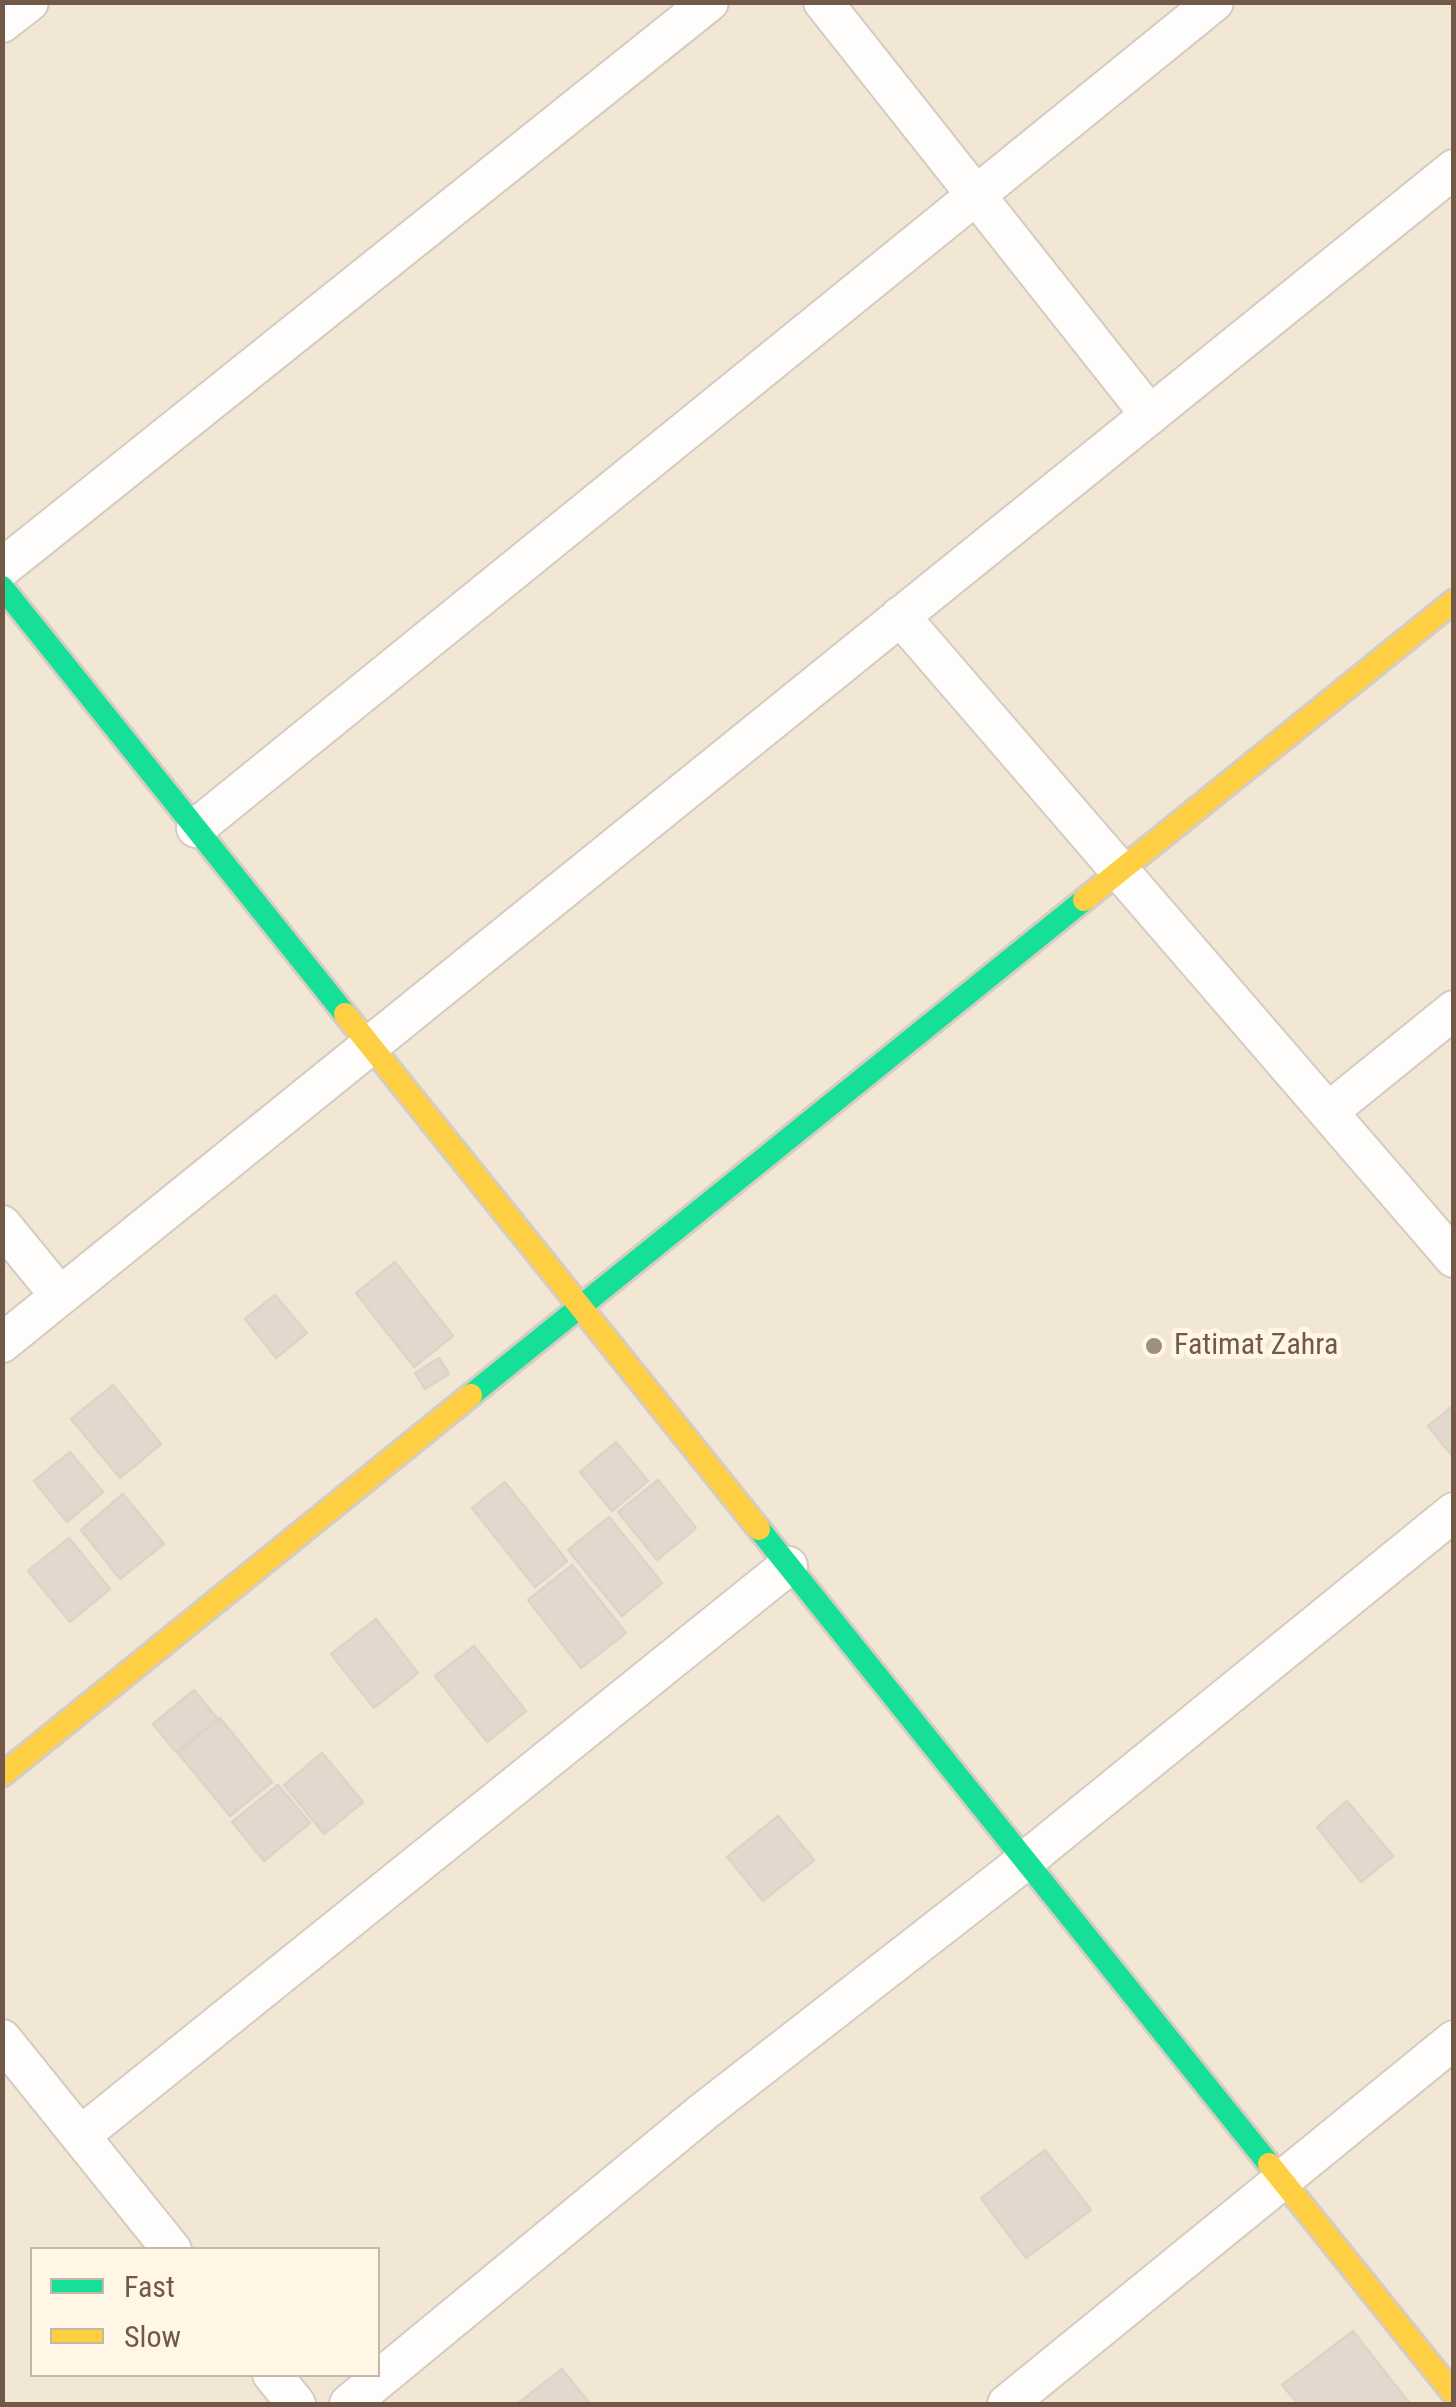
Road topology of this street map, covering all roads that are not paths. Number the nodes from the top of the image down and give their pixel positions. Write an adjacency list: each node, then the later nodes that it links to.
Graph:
1 (29, 2): 5 (street)
2 (709, 2): 9 (street)
3 (823, 2): 7 (street)
4 (1214, 2): 7 (street)
5 (2, 23)
6 (1454, 169): 8 (street)
7 (978, 194): 8 (street); 13 (street)
8 (1150, 414): 12 (street)
9 (2, 568)
10 (2, 588): 13 (street)
11 (1454, 601): 14 (street)
12 (900, 616): 14 (street); 16 (street)
13 (196, 828): 16 (street)
14 (1119, 872): 17 (street); 21 (street)
15 (1454, 1010): 17 (street)
16 (370, 1046): 20 (street); 21 (street)
17 (1328, 1112): 19 (street)
18 (2, 1225): 20 (street)
19 (1454, 1258)
20 (60, 1296): 22 (street)
21 (580, 1307): 24 (street); 25 (street)
22 (2, 1343)
23 (1454, 1512): 26 (street)
24 (788, 1566): 26 (street); 29 (street)
25 (2, 1775)
26 (1025, 1860): 30 (street); 35 (street)
27 (2, 2039): 29 (street)
28 (1454, 2040): 30 (street)
29 (80, 2136): 31 (street)
30 (1282, 2180): 33 (street); 36 (street)
31 (170, 2247)
32 (274, 2377): 34 (street)
33 (1454, 2394)
34 (296, 2404)
35 (348, 2404)
36 (1007, 2404)

